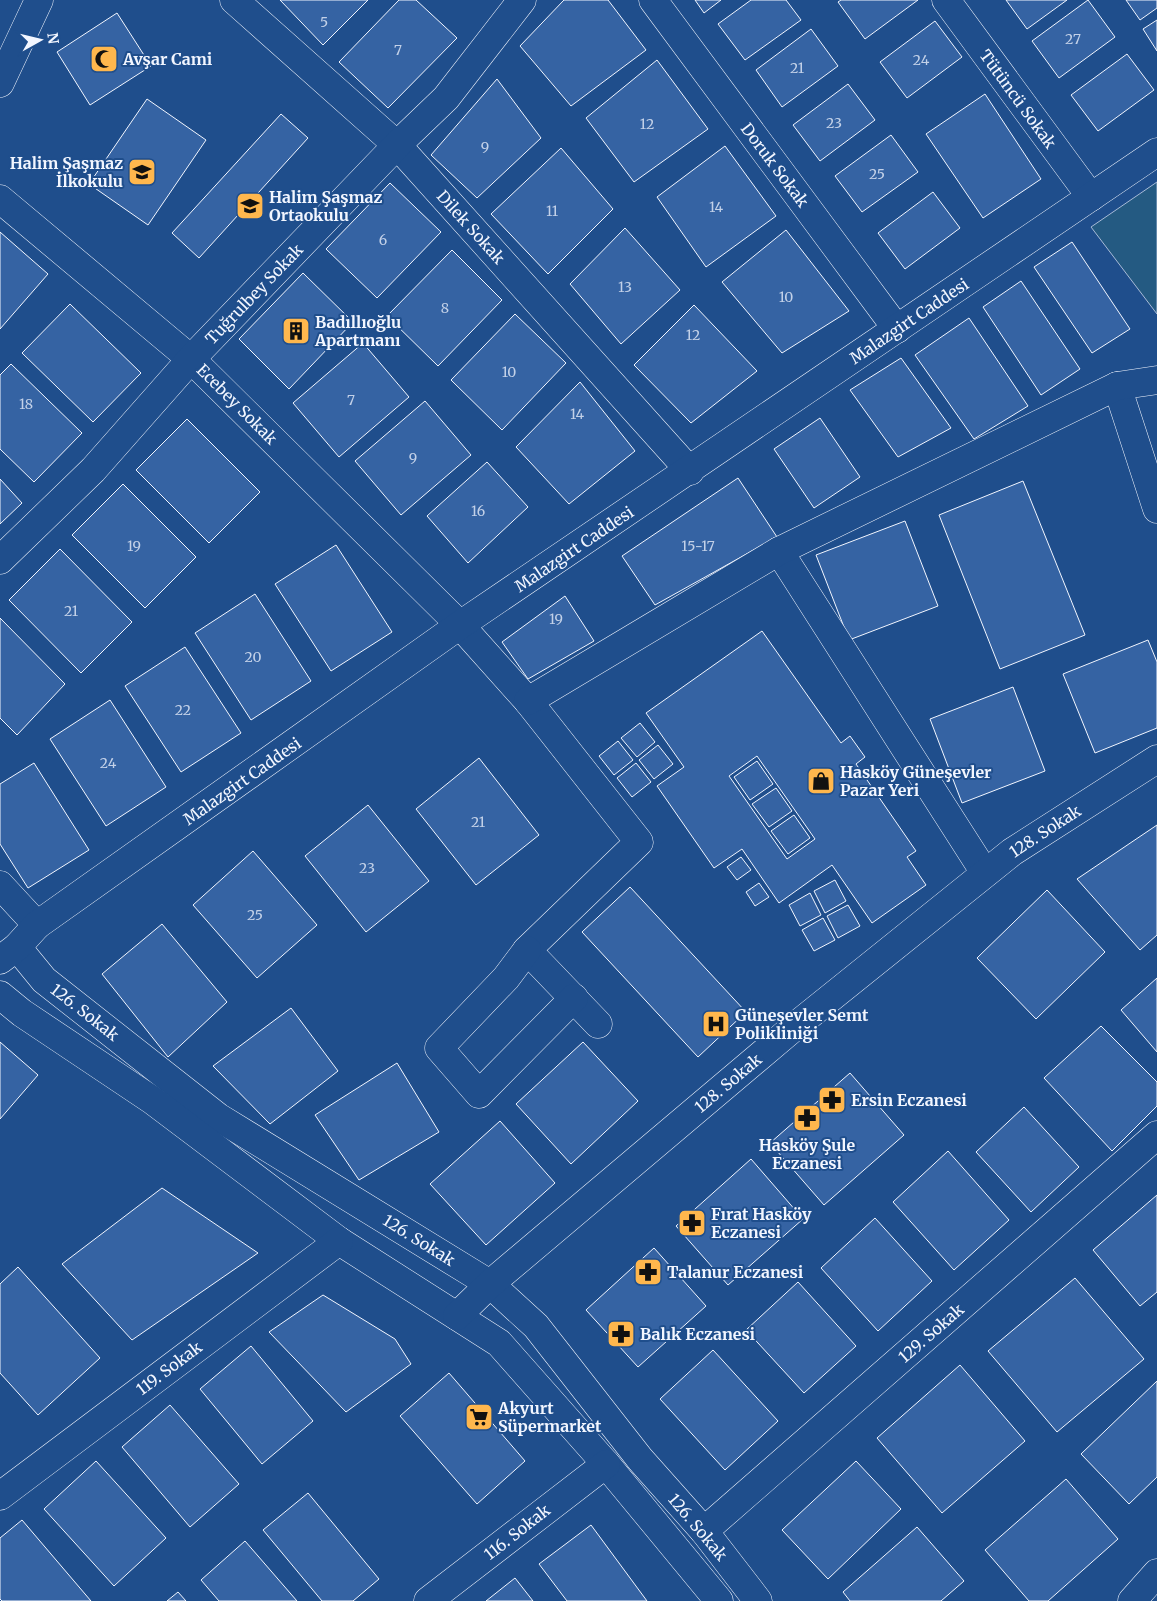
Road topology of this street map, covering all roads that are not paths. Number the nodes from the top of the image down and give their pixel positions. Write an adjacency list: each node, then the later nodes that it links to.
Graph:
1 (40, 0): 6 (street)
2 (234, 0): 7 (street, Dilek Sokak)
3 (522, 0): 7 (street, Tuğrulbey Sokak)
4 (653, 0): 11 (street, Doruk Sokak)
5 (946, 0): 9 (street, Tütüncü Sokak)
6 (0, 83)
7 (397, 145): 12 (street, Tuğrulbey Sokak); 15 (street, Dilek Sokak)
8 (1157, 152): 9 (street, Malazgirt Caddesi)
9 (1090, 197): 11 (street, Malazgirt Caddesi)
10 (0, 199): 12 (street, Ecebey Sokak)
11 (897, 329): 15 (street, Malazgirt Caddesi)
12 (192, 359): 18 (street, Tuğrulbey Sokak); 19 (street, Ecebey Sokak)
13 (1157, 380): 14 (street)
14 (1117, 386): 16 (street); 17 (street)
15 (690, 471): 19 (street, Malazgirt Caddesi)
16 (1157, 509)
17 (779, 551): 20 (street); 22 (street)
18 (0, 560)
19 (460, 625): 20 (street, Ecebey Sokak); 24 (street, Malazgirt Caddesi)
20 (528, 701): 25 (street, Ecebey Sokak)
21 (1157, 759): 22 (street, 128. Sokak)
22 (985, 873): 32 (street, 128. Sokak)
23 (0, 885): 24 (street)
24 (37, 925): 26 (street, Malazgirt Caddesi)
25 (527, 950): 28 (street); 28 (street)
26 (8, 953): 32 (street, 126. Sokak)
27 (0, 995): 31 (street, 126. Sokak)
28 (574, 998): 29 (street)
29 (598, 1024)
30 (1157, 1134): 36 (street, 129. Sokak)
31 (339, 1240): 33 (street, 126. Sokak); 35 (street, 119. Sokak)
32 (490, 1284): 33 (street, 128. Sokak); 36 (street, 126. Sokak)
33 (457, 1316): 34 (street, 126. Sokak)
34 (606, 1464): 38 (street, 116. Sokak); 39 (street, 126. Sokak)
35 (0, 1496)
36 (704, 1531): 40 (street, 126. Sokak)
37 (1157, 1573): 41 (street)
38 (428, 1601)
39 (719, 1601)
40 (758, 1601)
41 (1132, 1601)

